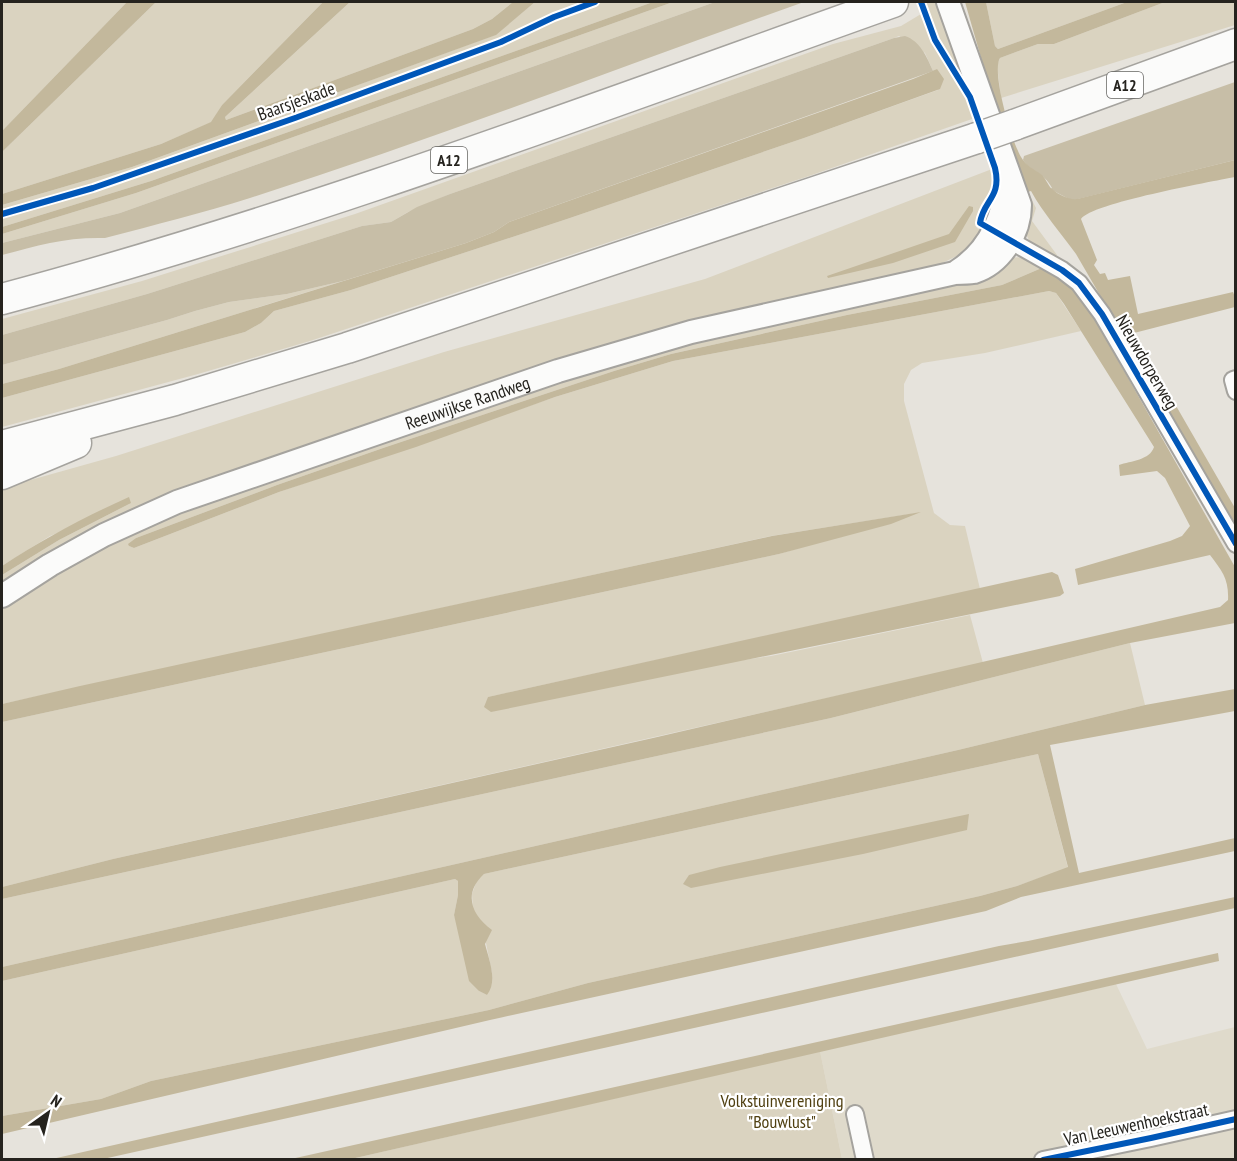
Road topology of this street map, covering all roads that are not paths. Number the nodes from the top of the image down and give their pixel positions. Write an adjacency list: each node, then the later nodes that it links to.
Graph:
1 (892, 2): 5 (highway, A12)
2 (948, 2): 4 (main road, Reeuwijkse Randweg)
3 (1236, 44): 8 (highway, A12, bridge)
4 (1002, 236): 11 (street, Nieuwdorperweg); 12 (main road, Reeuwijkse Randweg)
5 (2, 299)
6 (1236, 379): 7 (street)
7 (1236, 391)
8 (176, 400): 9 (highway, A12); 10 (highway, A12)
9 (2, 446)
10 (2, 474)
11 (1236, 544)
12 (2, 596)
13 (855, 1114): 15 (street)
14 (1236, 1119): 16 (street, Van Leeuwenhoekstraat)
15 (865, 1160)
16 (1043, 1160)

